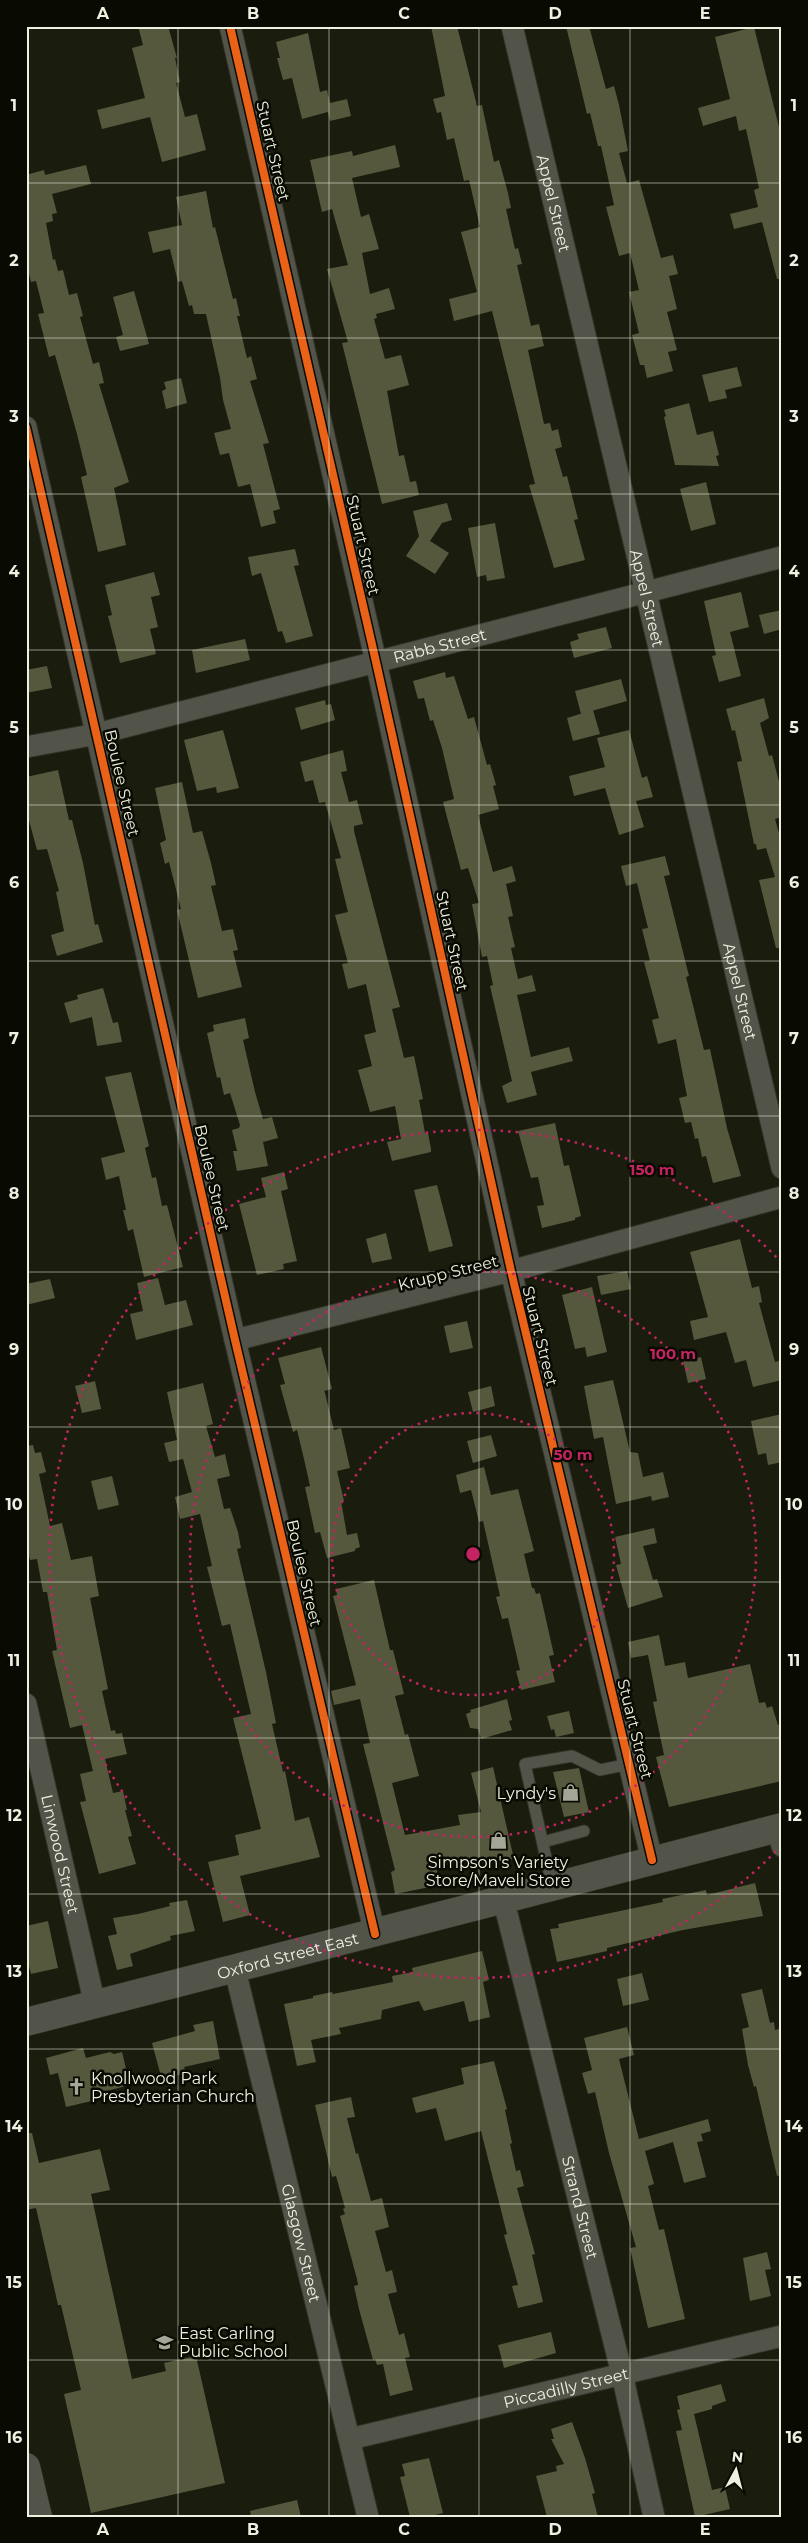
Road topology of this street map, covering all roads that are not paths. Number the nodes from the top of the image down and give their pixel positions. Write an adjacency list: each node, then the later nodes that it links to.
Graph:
1 (230, 26): 6 (street, Stuart Street)
2 (512, 26): 5 (street, Appel Street)
3 (26, 427): 7 (street, Boulee Street)
4 (782, 557): 5 (street, Rabb Street)
5 (647, 592): 6 (street, Rabb Street); 9 (street, Appel Street)
6 (376, 662): 7 (street, Rabb Street); 11 (street, Stuart Street)
7 (97, 734): 8 (street, Rabb Street); 12 (street, Boulee Street)
8 (26, 747)
9 (782, 1168)
10 (782, 1197): 11 (street, Krupp Street)
11 (511, 1271): 12 (street, Krupp Street); 14 (street, Stuart Street)
12 (235, 1340): 21 (street, Boulee Street)
13 (26, 1704): 23 (street, Linwood Street)
14 (629, 1764): 17 (lane); 18 (street, Stuart Street)
15 (584, 1830): 17 (lane)
16 (780, 1833): 18 (main road, Oxford Street East)
17 (543, 1842): 19 (lane)
18 (652, 1860): 19 (main road, Oxford Street East)
19 (552, 1885): 20 (main road, Oxford Street East)
20 (503, 1898): 21 (main road, Oxford Street East); 26 (street, Strand Street)
21 (375, 1934): 22 (main road, Oxford Street East)
22 (236, 1970): 23 (main road, Oxford Street East); 27 (street, Glasgow Street)
23 (95, 2005): 24 (main road, Oxford Street East)
24 (26, 2022)
25 (782, 2336): 26 (street, Piccadilly Street)
26 (622, 2374): 27 (street, Piccadilly Street); 31 (street, Strand Street)
27 (350, 2439): 30 (street, Glasgow Street)
28 (26, 2467): 29 (main road)
29 (38, 2517)
30 (368, 2517)
31 (654, 2517)

